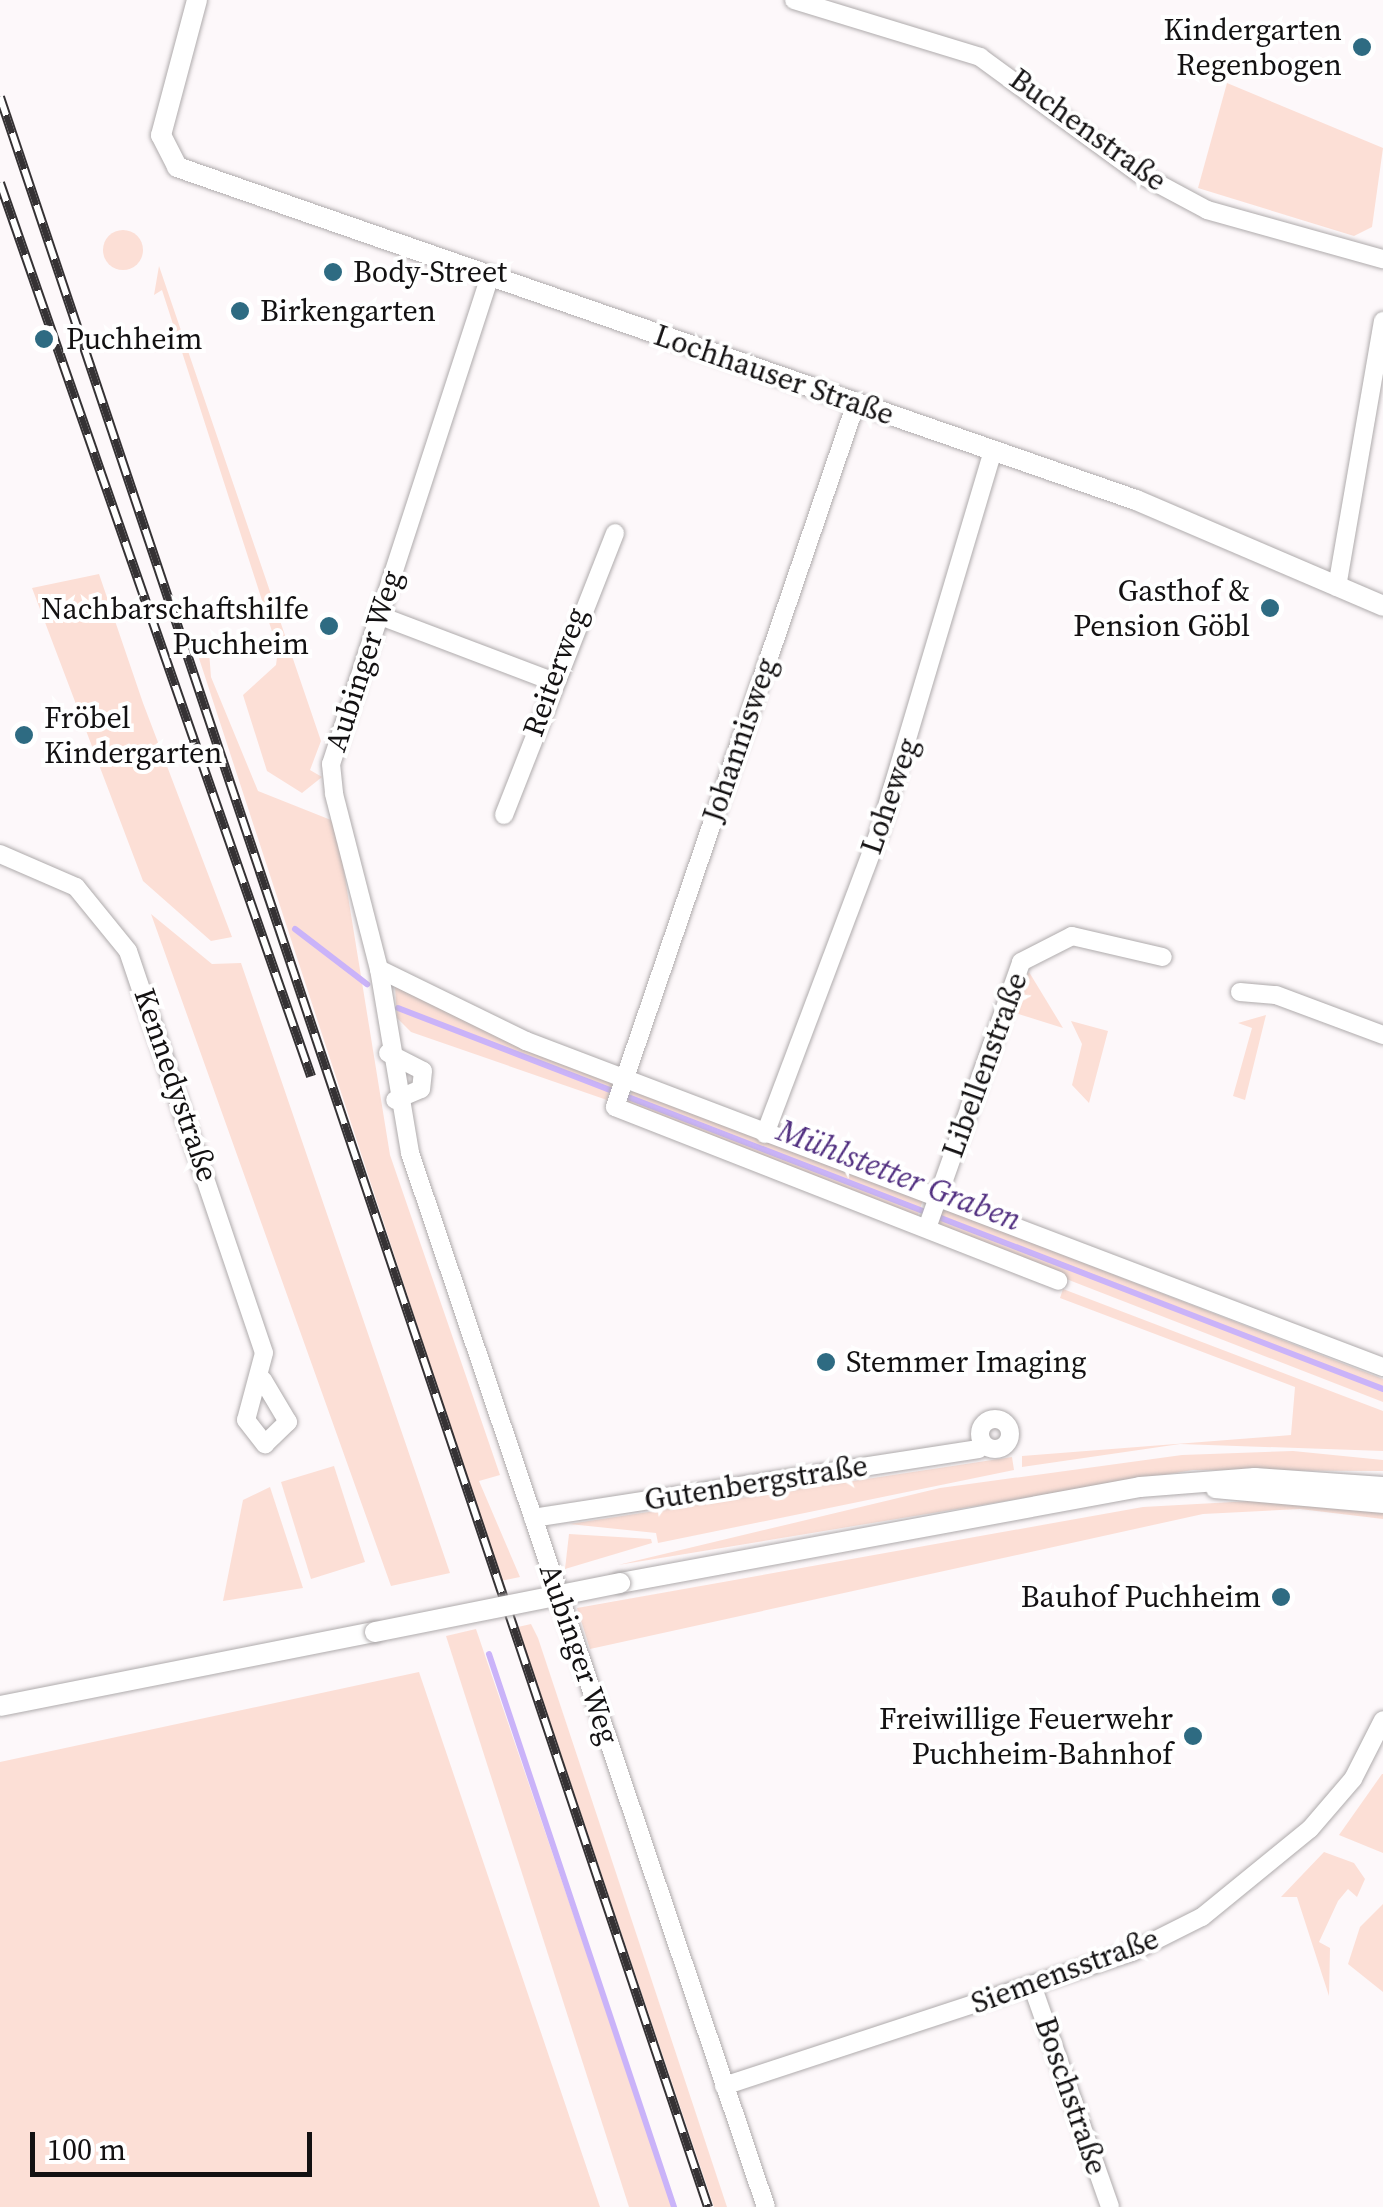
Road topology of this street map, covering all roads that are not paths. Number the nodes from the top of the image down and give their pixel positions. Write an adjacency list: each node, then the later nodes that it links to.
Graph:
1 (197, 0): 4 (street, Lochhauser Straße)
2 (794, 0): 3 (street, Buchenstraße)
3 (1383, 259)
4 (489, 278): 6 (street, Lochhauser Straße); 11 (street, Aubinger Weg)
5 (1383, 321): 9 (street)
6 (856, 403): 7 (street, Lochhauser Straße); 20 (street, Johannisweg)
7 (993, 450): 9 (street, Lochhauser Straße); 22 (street, Loheweg)
8 (614, 533): 12 (street, Reiterweg)
9 (1337, 588): 10 (street, Lochhauser Straße)
10 (1383, 606)
11 (378, 615): 12 (street); 16 (street, Aubinger Weg)
12 (552, 681): 13 (street, Reiterweg)
13 (504, 815)
14 (0, 854): 27 (street, Kennedystraße)
15 (1163, 957): 23 (street, Libellenstraße)
16 (381, 978): 19 (street, Aubinger Weg); 20 (street)
17 (1240, 992): 18 (street)
18 (1383, 1035)
19 (388, 1053): 21 (street, Aubinger Weg); 21 (street)
20 (621, 1090): 22 (street); 24 (street)
21 (395, 1100): 32 (street, Aubinger Weg)
22 (765, 1134): 23 (street)
23 (936, 1203): 24 (street, Libellenstraße); 26 (street)
24 (927, 1227): 25 (street)
25 (1058, 1281)
26 (1383, 1366)
27 (263, 1380)
28 (979, 1449): 32 (street, Gutenbergstraße)
29 (1383, 1486): 30 (street)
30 (1140, 1487): 31 (street); 33 (street, bridge)
31 (1383, 1504)
32 (534, 1518): 36 (street, Aubinger Weg)
33 (0, 1706)
34 (1383, 1720): 35 (street, Siemensstraße)
35 (1032, 1985): 36 (street, Siemensstraße); 38 (street, Boschstraße)
36 (724, 2086): 37 (street, Aubinger Weg)
37 (766, 2207)
38 (1110, 2207)

